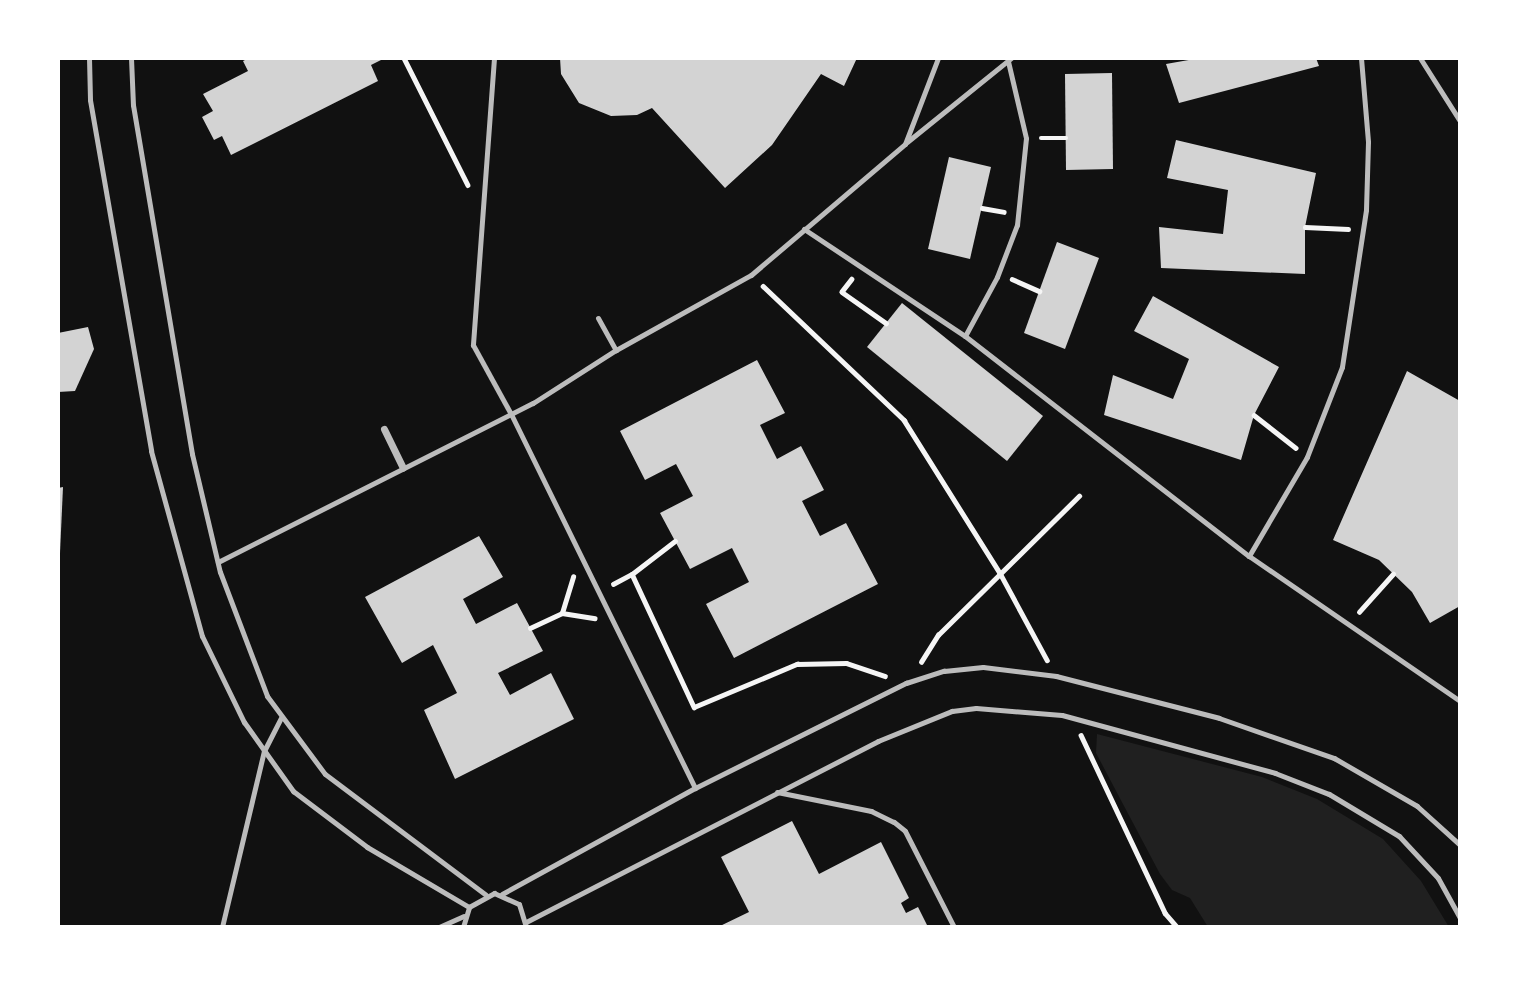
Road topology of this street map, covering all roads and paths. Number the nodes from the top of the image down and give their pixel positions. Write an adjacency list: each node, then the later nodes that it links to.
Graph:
1 (89, 58): 48 (lane)
2 (131, 58): 34 (lane)
3 (404, 58): 13 (path)
4 (494, 58): 13 (lane)
5 (938, 58): 12 (lane)
6 (1361, 58): 16 (lane)
7 (1420, 58): 9 (lane)
8 (1009, 59): 10 (lane); 12 (lane)
9 (1460, 121)
10 (1026, 138): 11 (path); 18 (lane)
11 (1066, 138)
12 (905, 144): 15 (lane)
13 (484, 216): 25 (lane)
14 (1305, 227): 16 (path)
15 (804, 229): 17 (lane); 19 (lane)
16 (1363, 230): 28 (lane)
17 (860, 267): 22 (path); 23 (lane)
18 (999, 272): 20 (path); 23 (lane)
19 (751, 275): 24 (lane); 35 (path)
20 (1039, 291)
21 (598, 318): 24 (lane)
22 (886, 323)
23 (965, 336): 33 (lane)
24 (615, 350): 25 (lane)
25 (511, 414): 29 (lane); 32 (lane)
26 (1254, 415): 28 (path)
27 (384, 429): 29 (street)
28 (1307, 457): 33 (lane)
29 (403, 467): 34 (lane)
30 (1079, 496): 35 (path)
31 (675, 541): 36 (path)
32 (580, 554): 38 (lane); 39 (path)
33 (1249, 556): 41 (lane)
34 (218, 562): 46 (lane)
35 (1000, 573): 43 (path); 44 (path)
36 (632, 574): 38 (path); 44 (path)
37 (1393, 574): 41 (path)
38 (598, 591): 40 (lane)
39 (562, 613): 40 (path); 42 (path)
40 (613, 621): 49 (lane)
41 (1350, 624): 45 (lane)
42 (530, 628)
43 (1056, 676): 44 (lane); 51 (lane)
44 (908, 682): 49 (lane)
45 (1460, 701)
46 (281, 718): 48 (lane); 53 (lane)
47 (1074, 718): 50 (lane); 56 (lane); 62 (path)
48 (264, 751): 54 (lane); 58 (lane)
49 (695, 788): 52 (lane)
50 (777, 792): 57 (lane); 61 (lane)
51 (1460, 845)
52 (502, 894): 53 (lane); 57 (lane)
53 (486, 895): 54 (lane)
54 (469, 907): 55 (lane)
55 (464, 916): 59 (lane); 60 (lane)
56 (1460, 918)
57 (526, 925)
58 (222, 927)
59 (439, 927)
60 (463, 927)
61 (954, 927)
62 (1177, 927)

